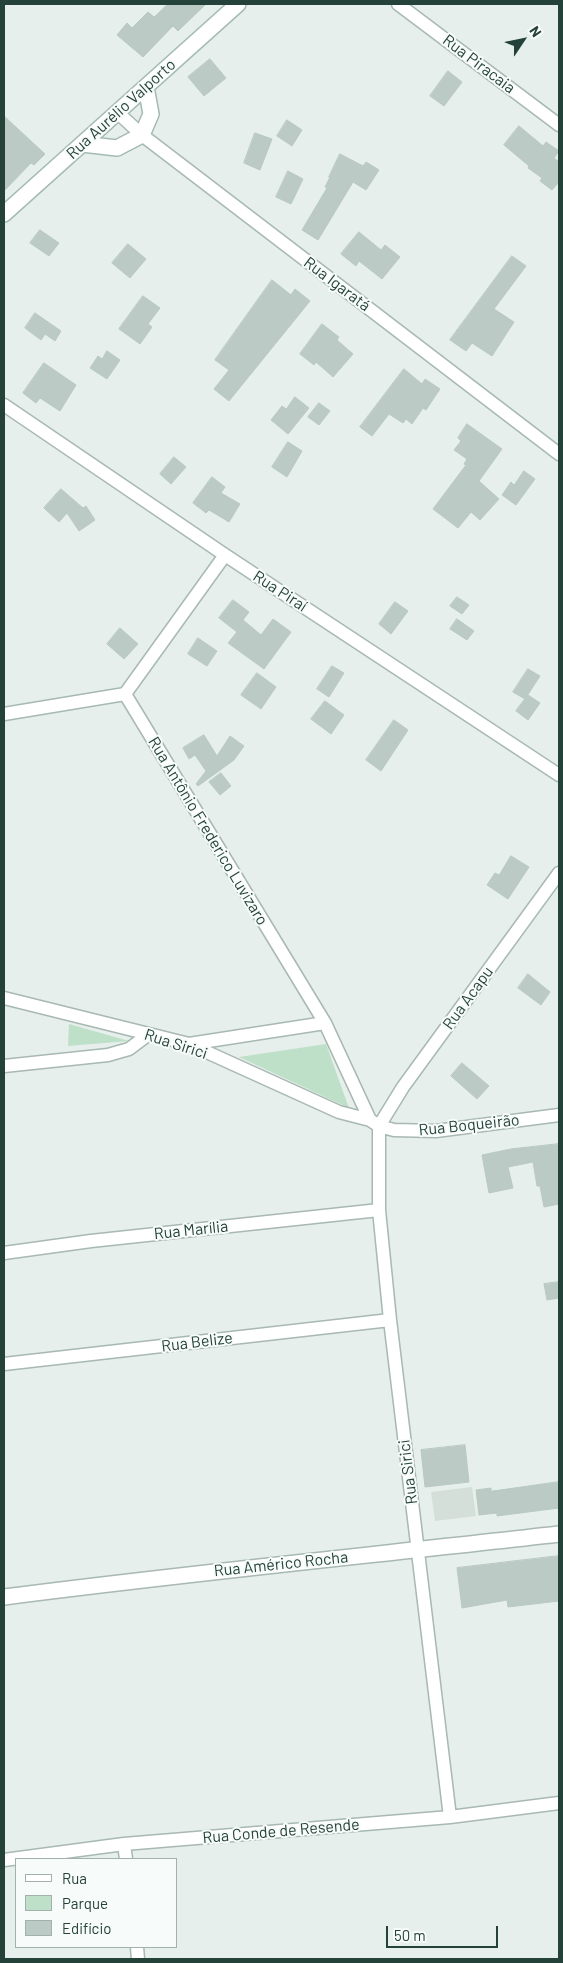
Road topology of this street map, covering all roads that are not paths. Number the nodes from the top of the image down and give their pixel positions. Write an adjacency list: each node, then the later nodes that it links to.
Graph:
1 (238, 4): 3 (street, Rua Aurélio Valporto)
2 (398, 4): 5 (street, Rua Piracaia)
3 (146, 87): 4 (street, Rua Aurélio Valporto); 6 (street)
4 (117, 112): 6 (street, Rua Igaratá); 7 (street, Rua Aurélio Valporto)
5 (559, 125)
6 (142, 136): 7 (street); 10 (street, Rua Igaratá)
7 (82, 144): 8 (street, Rua Aurélio Valporto)
8 (4, 214)
9 (4, 405): 11 (street, Rua Piraí)
10 (559, 454)
11 (225, 555): 12 (street); 14 (street, Rua Piraí)
12 (125, 694): 13 (street); 17 (street, Rua Antônio Frederico Luvizaro)
13 (4, 714)
14 (559, 775)
15 (559, 873): 22 (street, Rua Acapu)
16 (4, 998): 18 (street, Rua Sirici)
17 (325, 1023): 19 (street); 22 (street, Rua Antônio Frederico Luvizaro)
18 (149, 1034): 19 (street, Rua Sirici); 20 (street)
19 (189, 1044): 22 (street, Rua Sirici)
20 (4, 1066)
21 (559, 1115): 22 (street, Rua Boqueirão)
22 (375, 1123): 23 (street, Rua Sirici)
23 (379, 1210): 24 (street, Rua Marília); 25 (street, Rua Sirici)
24 (4, 1253)
25 (390, 1320): 26 (street, Rua Belize); 28 (street, Rua Sirici)
26 (4, 1364)
27 (559, 1534): 28 (street, Rua Américo Rocha)
28 (418, 1550): 29 (street, Rua Américo Rocha); 31 (street, Rua Sirici)
29 (4, 1597)
30 (559, 1803): 31 (street, Rua Conde de Resende)
31 (450, 1818): 32 (street, Rua Conde de Resende)
32 (124, 1844): 33 (street, Rua Conde de Resende); 34 (street)
33 (19, 1858)
34 (126, 1858)

